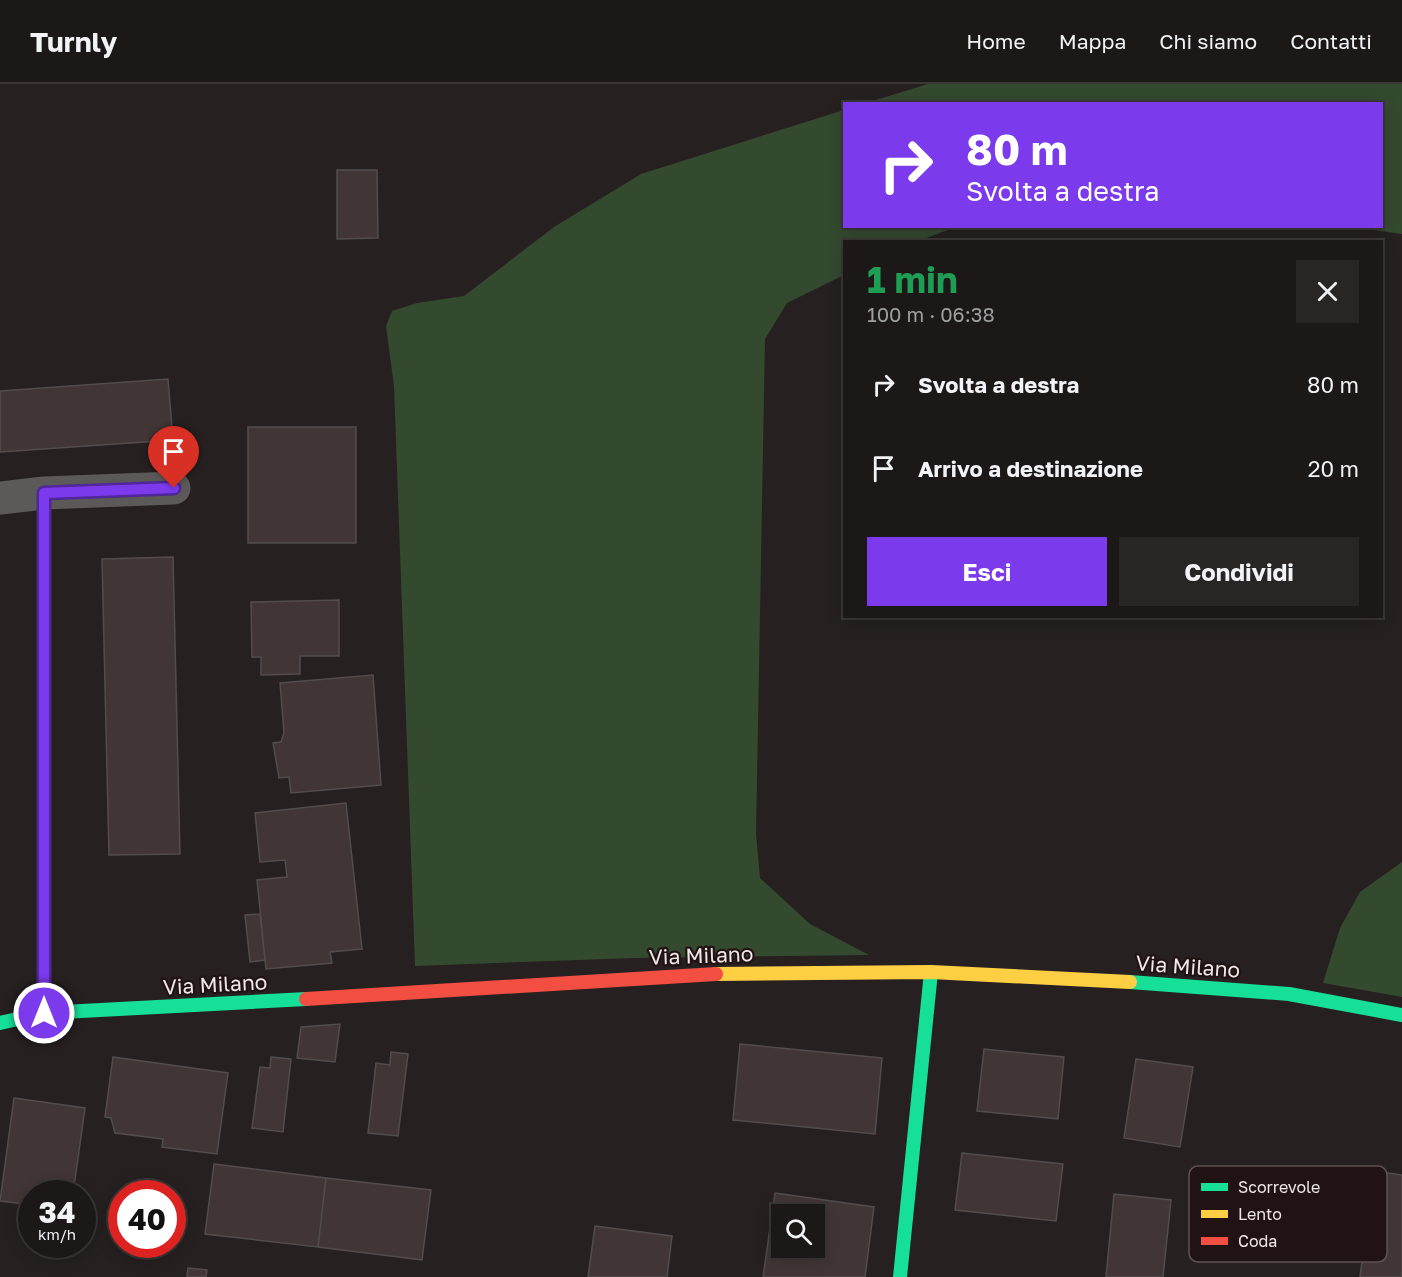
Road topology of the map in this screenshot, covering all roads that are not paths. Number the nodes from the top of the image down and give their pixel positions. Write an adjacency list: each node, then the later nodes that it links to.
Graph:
1 (174, 488): 2 (street)
2 (44, 493): 3 (street); 5 (street)
3 (0, 498)
4 (931, 972): 5 (street, Via Milano); 6 (street, Via Milano); 8 (street)
5 (44, 1013): 7 (street, Via Milano)
6 (1402, 1015)
7 (0, 1023)
8 (900, 1277)

